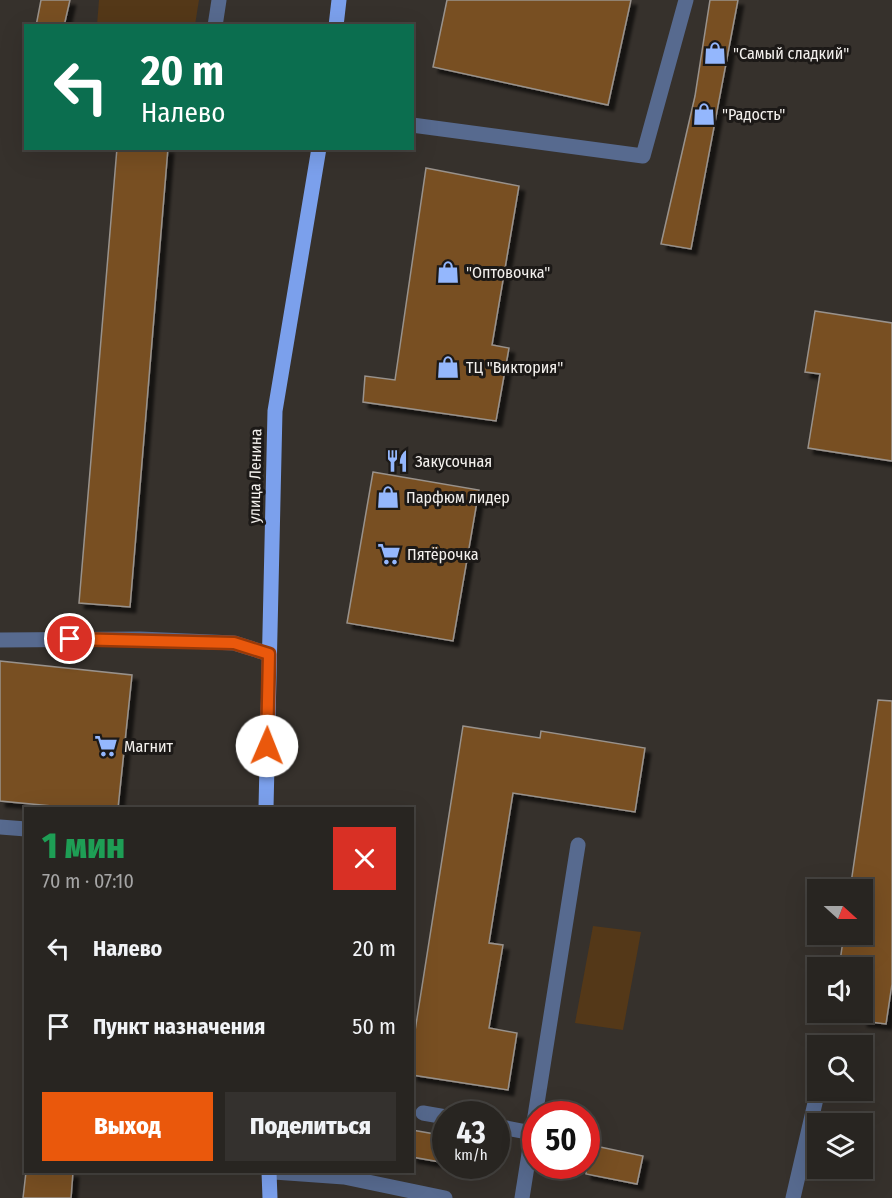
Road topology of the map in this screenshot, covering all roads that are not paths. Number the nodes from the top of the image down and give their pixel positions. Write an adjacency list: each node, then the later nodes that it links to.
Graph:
1 (219, 0): 4 (street)
2 (339, 0): 5 (main road)
3 (686, 0): 6 (street)
4 (215, 24)
5 (336, 24)
6 (414, 125)
7 (320, 150): 9 (main road, улица Ленина)
8 (0, 639): 9 (street)
9 (269, 654): 10 (main road, улица Ленина)
10 (266, 807)
11 (0, 827): 12 (street)
12 (24, 829)
13 (578, 845): 14 (street)
14 (537, 1101)
15 (815, 1101): 24 (street)
16 (423, 1113): 17 (street)
17 (432, 1115)
18 (271, 1173): 21 (main road)
19 (286, 1173): 22 (street)
20 (525, 1179): 23 (street)
21 (270, 1198)
22 (445, 1198)
23 (522, 1198)
24 (793, 1198)

